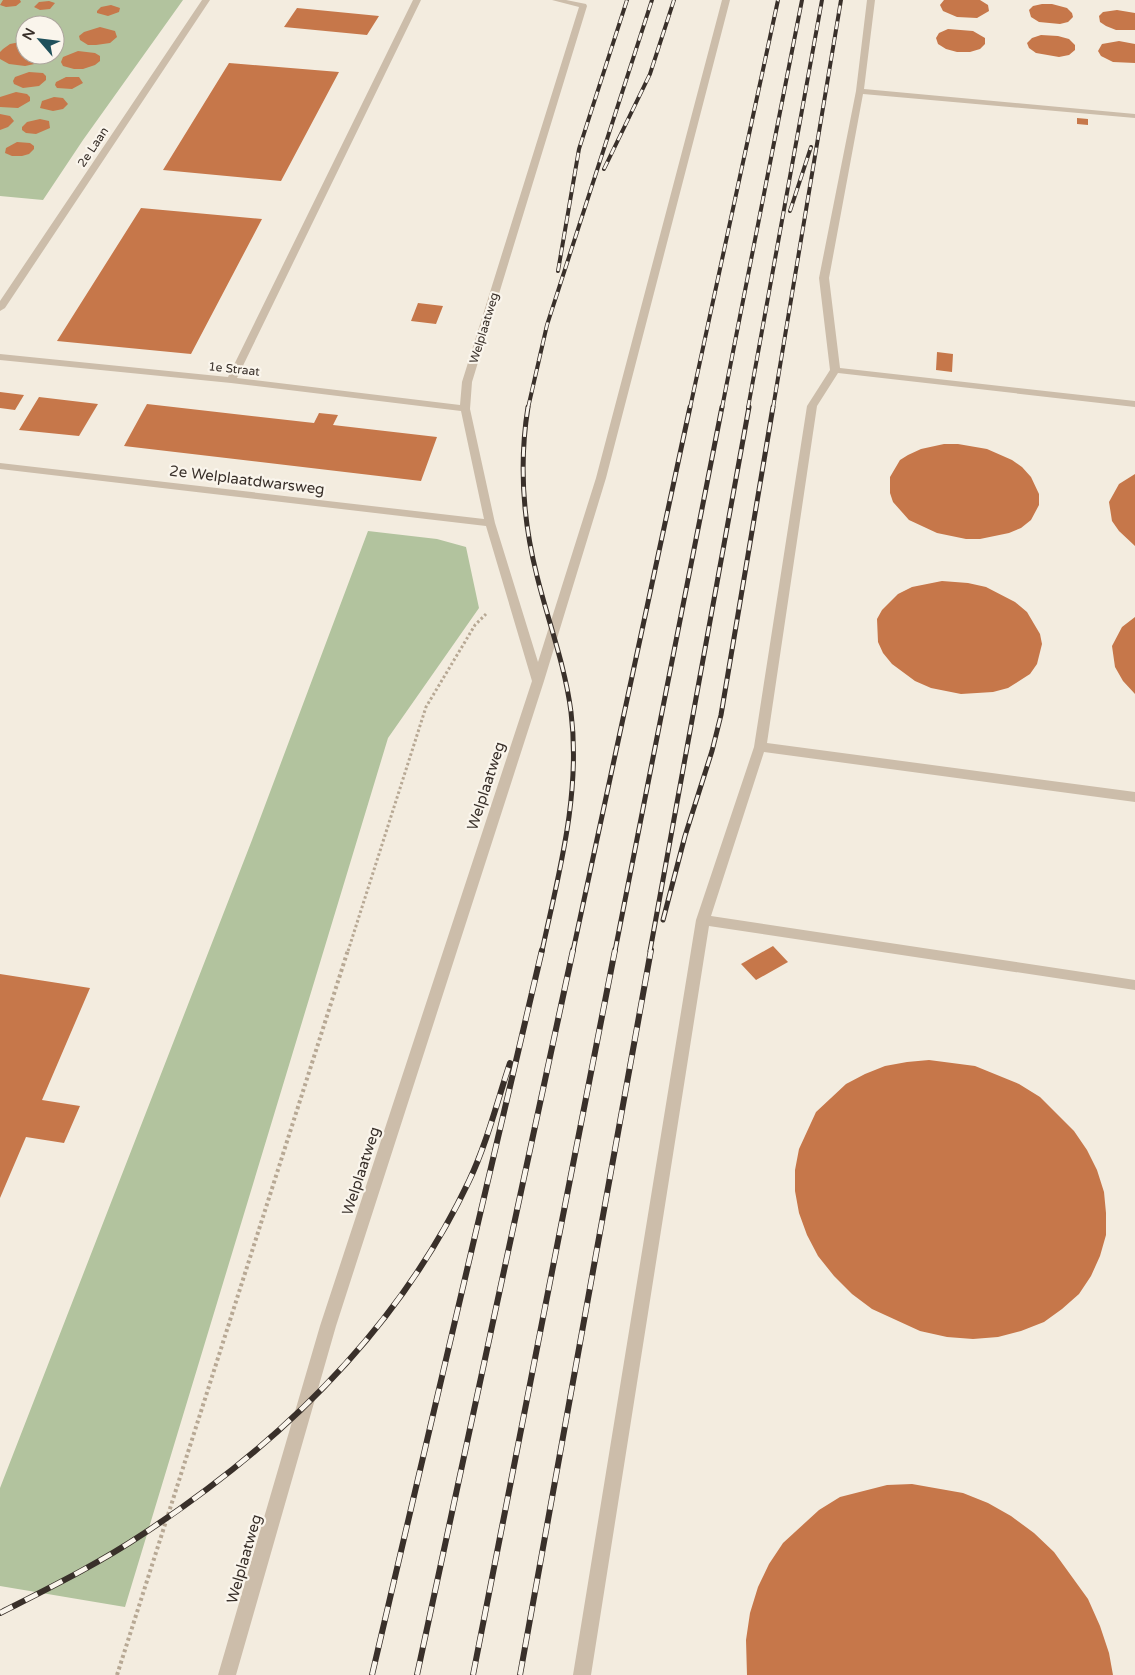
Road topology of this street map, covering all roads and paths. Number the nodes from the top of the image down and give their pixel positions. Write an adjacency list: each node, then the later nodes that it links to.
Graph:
1 (206, 0): 9 (lane, 2e Laan)
2 (417, 0): 12 (lane)
3 (556, 0): 6 (lane, Welplaatweg)
4 (726, 0): 18 (lane, Welplaatweg)
5 (871, 0): 7 (lane)
6 (585, 3): 14 (lane, Welplaatweg)
7 (860, 91): 8 (lane); 11 (lane)
8 (1135, 116)
9 (0, 308)
10 (0, 357): 12 (lane, 1e Straat)
11 (835, 370): 13 (lane); 19 (lane)
12 (231, 380): 14 (lane, 1e Straat)
13 (1135, 404)
14 (466, 409): 16 (lane, Welplaatweg)
15 (0, 466): 16 (lane, 2e Welplaatdwarsweg)
16 (490, 523): 17 (lane, Welplaatweg)
17 (511, 592): 18 (lane, Welplaatweg); 23 (path)
18 (538, 681): 24 (lane, Welplaatweg)
19 (760, 747): 20 (lane); 21 (lane)
20 (1135, 797)
21 (703, 920): 22 (lane); 25 (lane)
22 (1135, 985)
23 (117, 1675)
24 (227, 1675)
25 (582, 1675)

